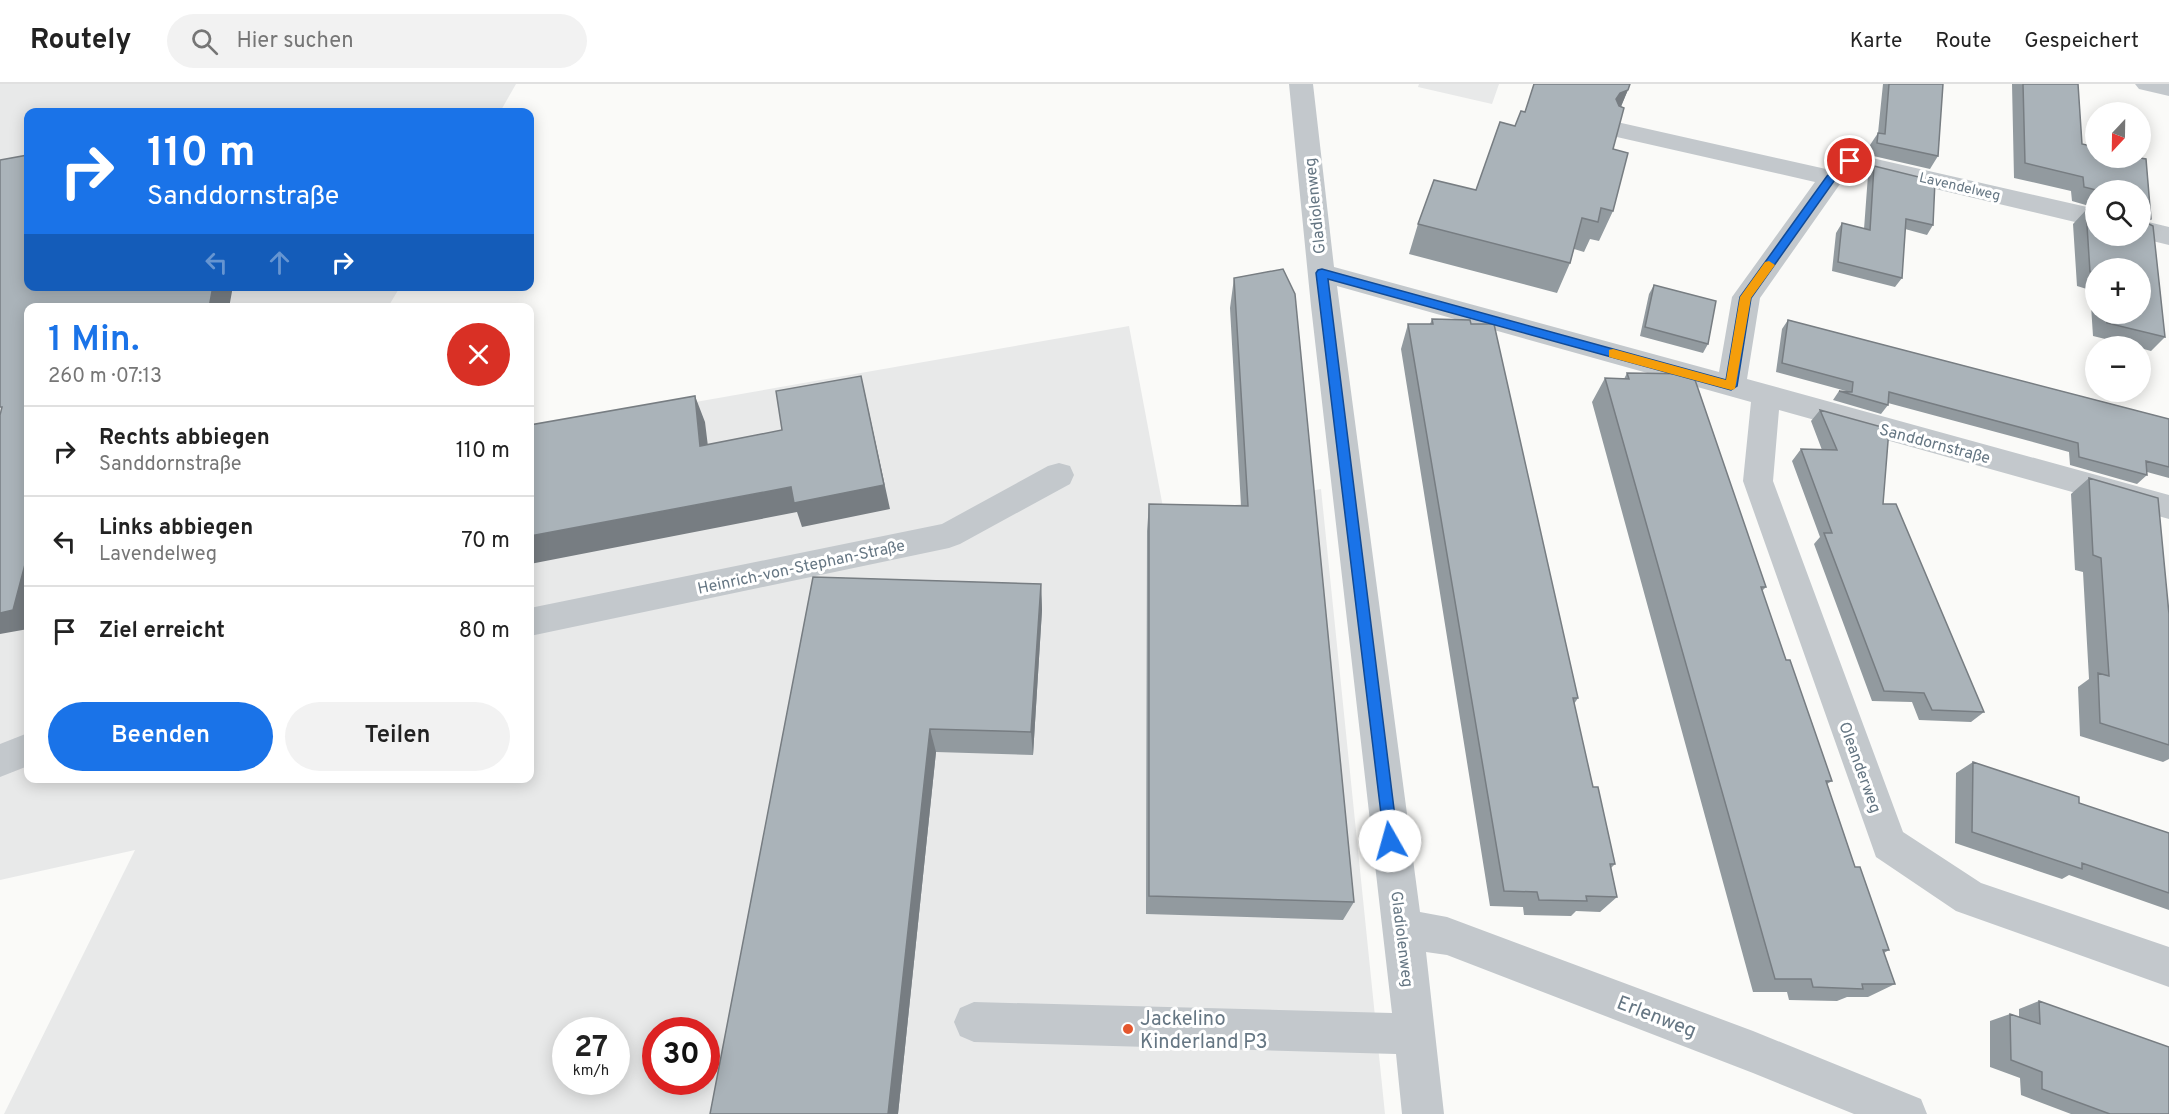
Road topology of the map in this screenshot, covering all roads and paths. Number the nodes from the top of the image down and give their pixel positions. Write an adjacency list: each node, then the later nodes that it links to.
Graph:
1 (1301, 84): 9 (street, Gladiolenweg)
2 (2147, 84): 3 (street)
3 (2169, 88)
4 (1617, 130): 5 (street)
5 (1831, 178): 6 (street, Lavendelweg); 10 (street, Lavendelweg)
6 (2085, 215)
7 (2151, 232): 8 (street)
8 (2169, 236)
9 (1322, 273): 10 (street, Sanddornstraße); 17 (street, Gladiolenweg)
10 (1731, 386): 11 (street, Sanddornstraße)
11 (1766, 396): 13 (street, Sanddornstraße); 18 (street, Oleanderweg)
12 (1059, 475): 14 (street, Heinrich-von-Stephan-Straße)
13 (2168, 510)
14 (534, 621)
15 (24, 751): 16 (street)
16 (0, 761)
17 (1404, 929): 20 (street, Gladiolenweg); 22 (street, Erlenweg)
18 (2169, 967)
19 (974, 1022): 20 (street)
20 (1414, 1034): 21 (street, Gladiolenweg)
21 (1423, 1114)
22 (1906, 1114)

